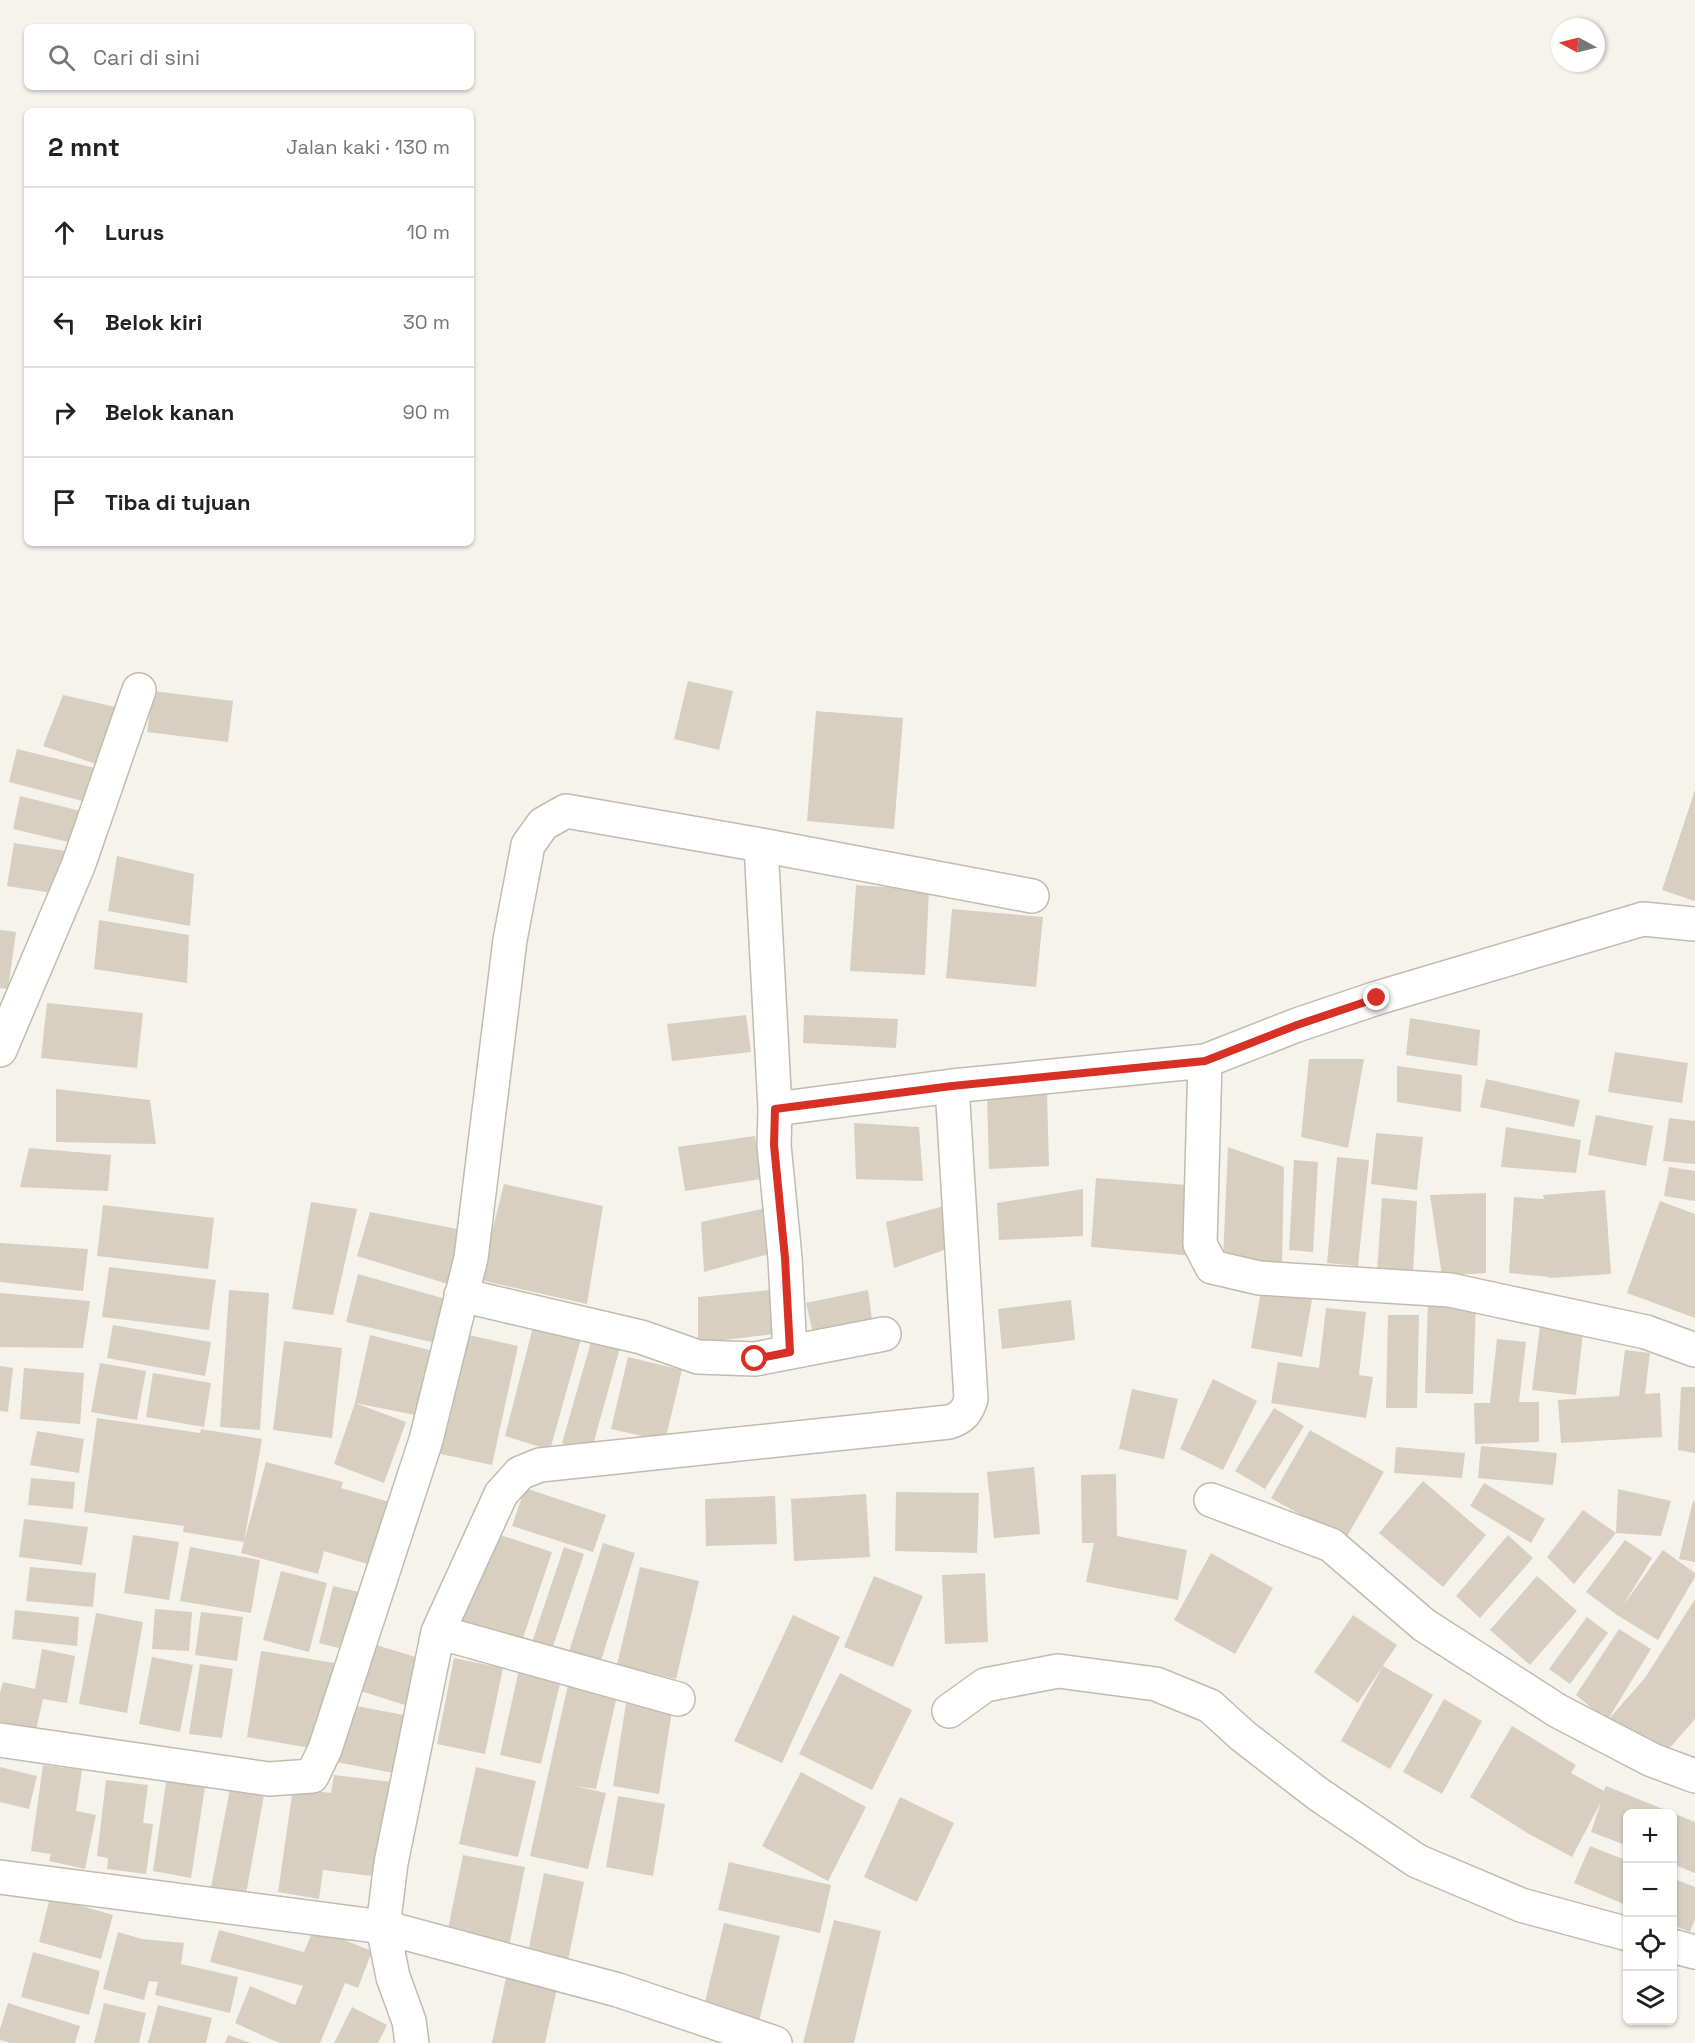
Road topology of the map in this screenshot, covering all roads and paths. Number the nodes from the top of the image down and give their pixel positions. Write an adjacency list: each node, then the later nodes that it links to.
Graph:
1 (139, 690): 5 (street)
2 (761, 845): 3 (street); 8 (street); 9 (street)
3 (1032, 896)
4 (1695, 924): 6 (street)
5 (0, 1050)
6 (1205, 1061): 7 (street); 11 (street)
7 (952, 1086): 8 (street); 14 (street)
8 (775, 1109): 12 (street)
9 (461, 1295): 12 (street); 17 (street)
10 (884, 1334): 12 (street)
11 (1695, 1350)
12 (790, 1352)
13 (1211, 1500): 18 (street)
14 (438, 1632): 15 (street); 20 (street)
15 (678, 1699)
16 (949, 1711): 21 (street)
17 (0, 1740)
18 (1695, 1776)
19 (0, 1877): 20 (street)
20 (383, 1927): 24 (street); 25 (street)
21 (1623, 1933)
22 (1677, 1947): 23 (street)
23 (1695, 1952)
24 (412, 2043)
25 (775, 2043)

